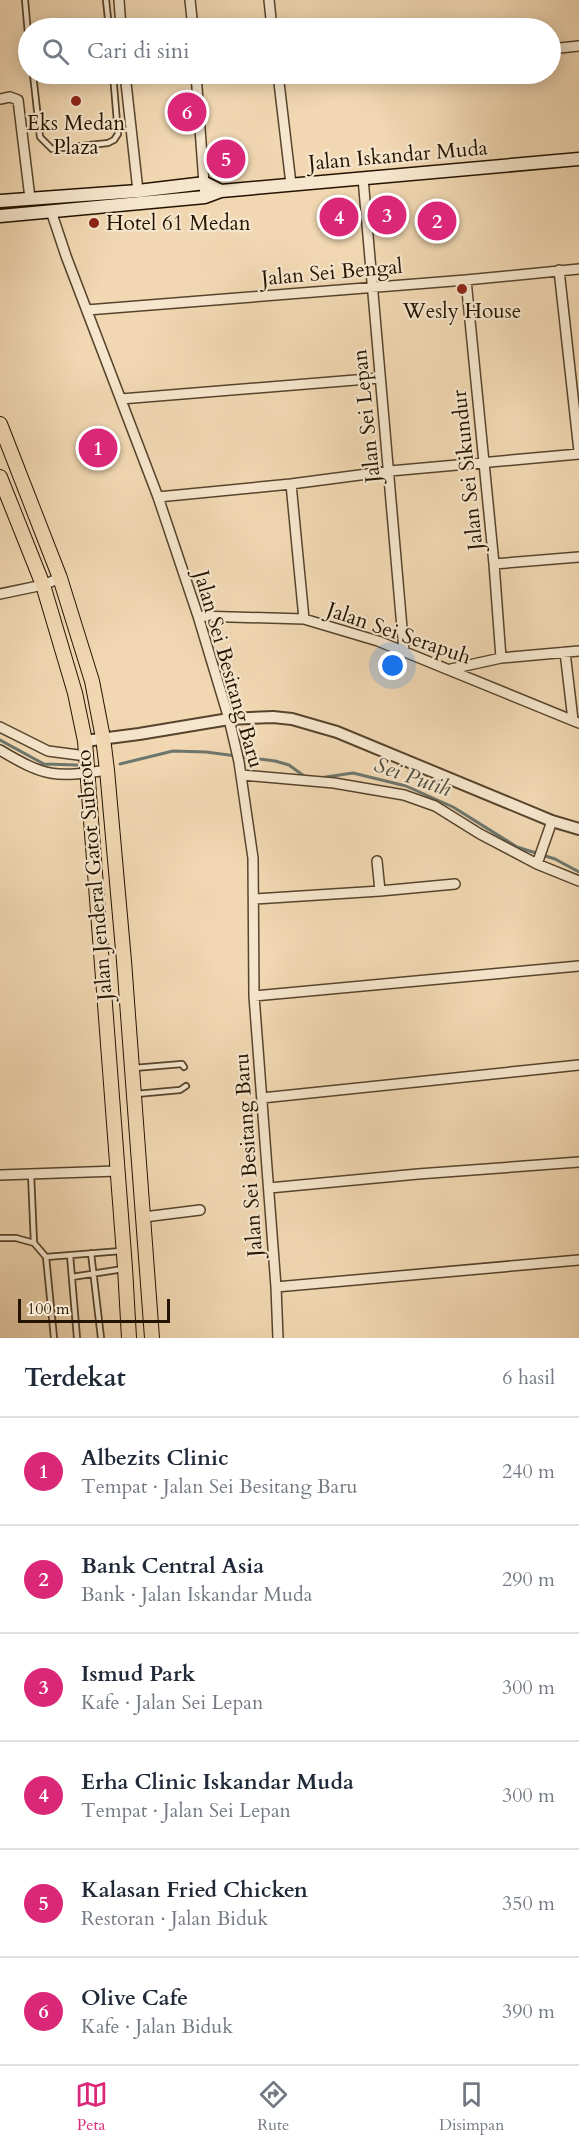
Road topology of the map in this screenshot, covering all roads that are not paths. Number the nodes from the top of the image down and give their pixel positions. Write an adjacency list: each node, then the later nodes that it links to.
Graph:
1 (25, 0): 6 (lane)
2 (106, 0): 7 (lane)
3 (119, 0): 8 (street)
4 (190, 0): 9 (street)
5 (269, 0): 10 (street)
6 (27, 18)
7 (108, 18)
8 (120, 18)
9 (192, 18)
10 (271, 18)
11 (579, 46): 12 (street)
12 (561, 48)
13 (34, 84): 14 (lane)
14 (114, 84)
15 (126, 84): 24 (street)
16 (197, 84): 21 (street)
17 (279, 84): 22 (street)
18 (0, 99): 26 (street)
19 (579, 159): 20 (main road, Jalan Iskandar Muda)
20 (363, 178): 22 (main road, Jalan Iskandar Muda); 34 (street, Jalan Sei Lepan)
21 (205, 183): 23 (main road, Jalan Iskandar Muda); 24 (main road, Jalan Iskandar Muda); 25 (street)
22 (291, 184): 23 (main road, Jalan Iskandar Muda)
23 (221, 190): 25 (main road, Jalan Iskandar Muda)
24 (138, 191): 27 (main road, Jalan Iskandar Muda)
25 (205, 196): 27 (main road, Jalan Iskandar Muda)
26 (30, 198): 27 (main road, Jalan Iskandar Muda); 28 (main road, Jalan Iskandar Muda)
27 (123, 198): 29 (main road, Jalan Iskandar Muda)
28 (0, 201)
29 (51, 211): 30 (main road, Jalan Iskandar Muda); 35 (street, Jalan Sei Besitang Baru)
30 (0, 216)
31 (579, 269): 32 (street, Jalan Sei Bengal)
32 (559, 270): 33 (street, Jalan Sei Bengal); 39 (street)
33 (466, 280): 34 (street, Jalan Sei Bengal); 40 (street, Jalan Sei Sikundur)
34 (372, 287): 35 (street, Jalan Sei Bengal); 36 (street, Jalan Sei Lepan)
35 (87, 310): 37 (street, Jalan Sei Besitang Baru)
36 (380, 378): 37 (street); 41 (street, Jalan Sei Lepan)
37 (121, 399): 44 (street, Jalan Sei Besitang Baru)
38 (0, 424): 47 (main road, Jalan Jenderal Gatot Subroto)
39 (579, 452): 40 (street)
40 (484, 463): 41 (street); 46 (street, Jalan Sei Sikundur)
41 (390, 471): 43 (street); 52 (street, Jalan Sei Lepan)
42 (0, 477): 48 (main road, Jalan Jenderal Gatot Subroto)
43 (291, 484): 44 (street); 51 (street)
44 (158, 497): 50 (street, Jalan Sei Besitang Baru)
45 (579, 557): 46 (street)
46 (494, 564): 55 (street, Jalan Sei Sikundur)
47 (60, 578): 48 (street); 60 (main road, Jalan Jenderal Gatot Subroto)
48 (43, 585): 49 (street); 61 (main road, Jalan Jenderal Gatot Subroto)
49 (0, 594)
50 (198, 616): 51 (street, Jalan Sei Serapuh); 57 (street, Jalan Sei Besitang Baru)
51 (304, 619): 52 (street, Jalan Sei Serapuh)
52 (404, 651): 56 (street, Jalan Sei Serapuh)
53 (579, 651): 54 (street)
54 (565, 652): 55 (street); 58 (street)
55 (501, 657): 56 (street)
56 (451, 669): 58 (street, Jalan Sei Serapuh)
57 (229, 718): 60 (street); 66 (street, Jalan Sei Besitang Baru); 67 (street)
58 (576, 721)
59 (0, 727): 63 (street)
60 (103, 738): 61 (street); 64 (main road, Jalan Jenderal Gatot Subroto)
61 (85, 741): 63 (main road, Jalan Jenderal Gatot Subroto)
62 (0, 750): 65 (street)
63 (87, 756): 65 (main road, Jalan Jenderal Gatot Subroto)
64 (107, 770): 65 (street); 79 (main road, Jalan Jenderal Gatot Subroto)
65 (88, 773): 85 (main road, Jalan Jenderal Gatot Subroto)
66 (242, 775): 70 (street); 74 (street, Jalan Sei Besitang Baru)
67 (552, 821): 68 (street); 70 (street)
68 (579, 829)
69 (377, 861): 73 (street)
70 (538, 861): 71 (street)
71 (579, 881)
72 (455, 884): 73 (street)
73 (380, 891): 74 (street)
74 (255, 898): 76 (street, Jalan Sei Besitang Baru)
75 (579, 966): 76 (street)
76 (254, 996): 82 (street, Jalan Sei Besitang Baru)
77 (579, 1065): 82 (street)
78 (184, 1067): 79 (lane)
79 (132, 1069): 81 (main road, Jalan Jenderal Gatot Subroto)
80 (186, 1086): 81 (lane)
81 (134, 1094): 84 (main road, Jalan Jenderal Gatot Subroto)
82 (262, 1098): 88 (street, Jalan Sei Besitang Baru)
83 (579, 1162): 88 (street)
84 (139, 1169): 85 (main road); 90 (main road, Jalan Jenderal Gatot Subroto)
85 (117, 1171): 86 (street); 93 (main road, Jalan Jenderal Gatot Subroto)
86 (31, 1174): 87 (street); 92 (lane)
87 (0, 1175)
88 (269, 1188): 101 (street, Jalan Sei Besitang Baru)
89 (200, 1210): 90 (street)
90 (144, 1217): 106 (main road, Jalan Jenderal Gatot Subroto)
91 (0, 1238): 92 (lane)
92 (34, 1243): 96 (lane)
93 (124, 1251): 94 (lane); 98 (main road, Jalan Jenderal Gatot Subroto)
94 (92, 1253): 95 (lane); 99 (lane)
95 (70, 1255): 96 (lane); 100 (lane)
96 (46, 1257): 102 (lane)
97 (579, 1260): 101 (street)
98 (125, 1268): 99 (lane); 105 (main road, Jalan Jenderal Gatot Subroto)
99 (94, 1273): 100 (lane); 104 (lane)
100 (72, 1277): 103 (lane)
101 (276, 1287): 107 (street, Jalan Sei Besitang Baru)
102 (54, 1338)
103 (77, 1338)
104 (101, 1338)
105 (129, 1338)
106 (152, 1338)
107 (278, 1338)

